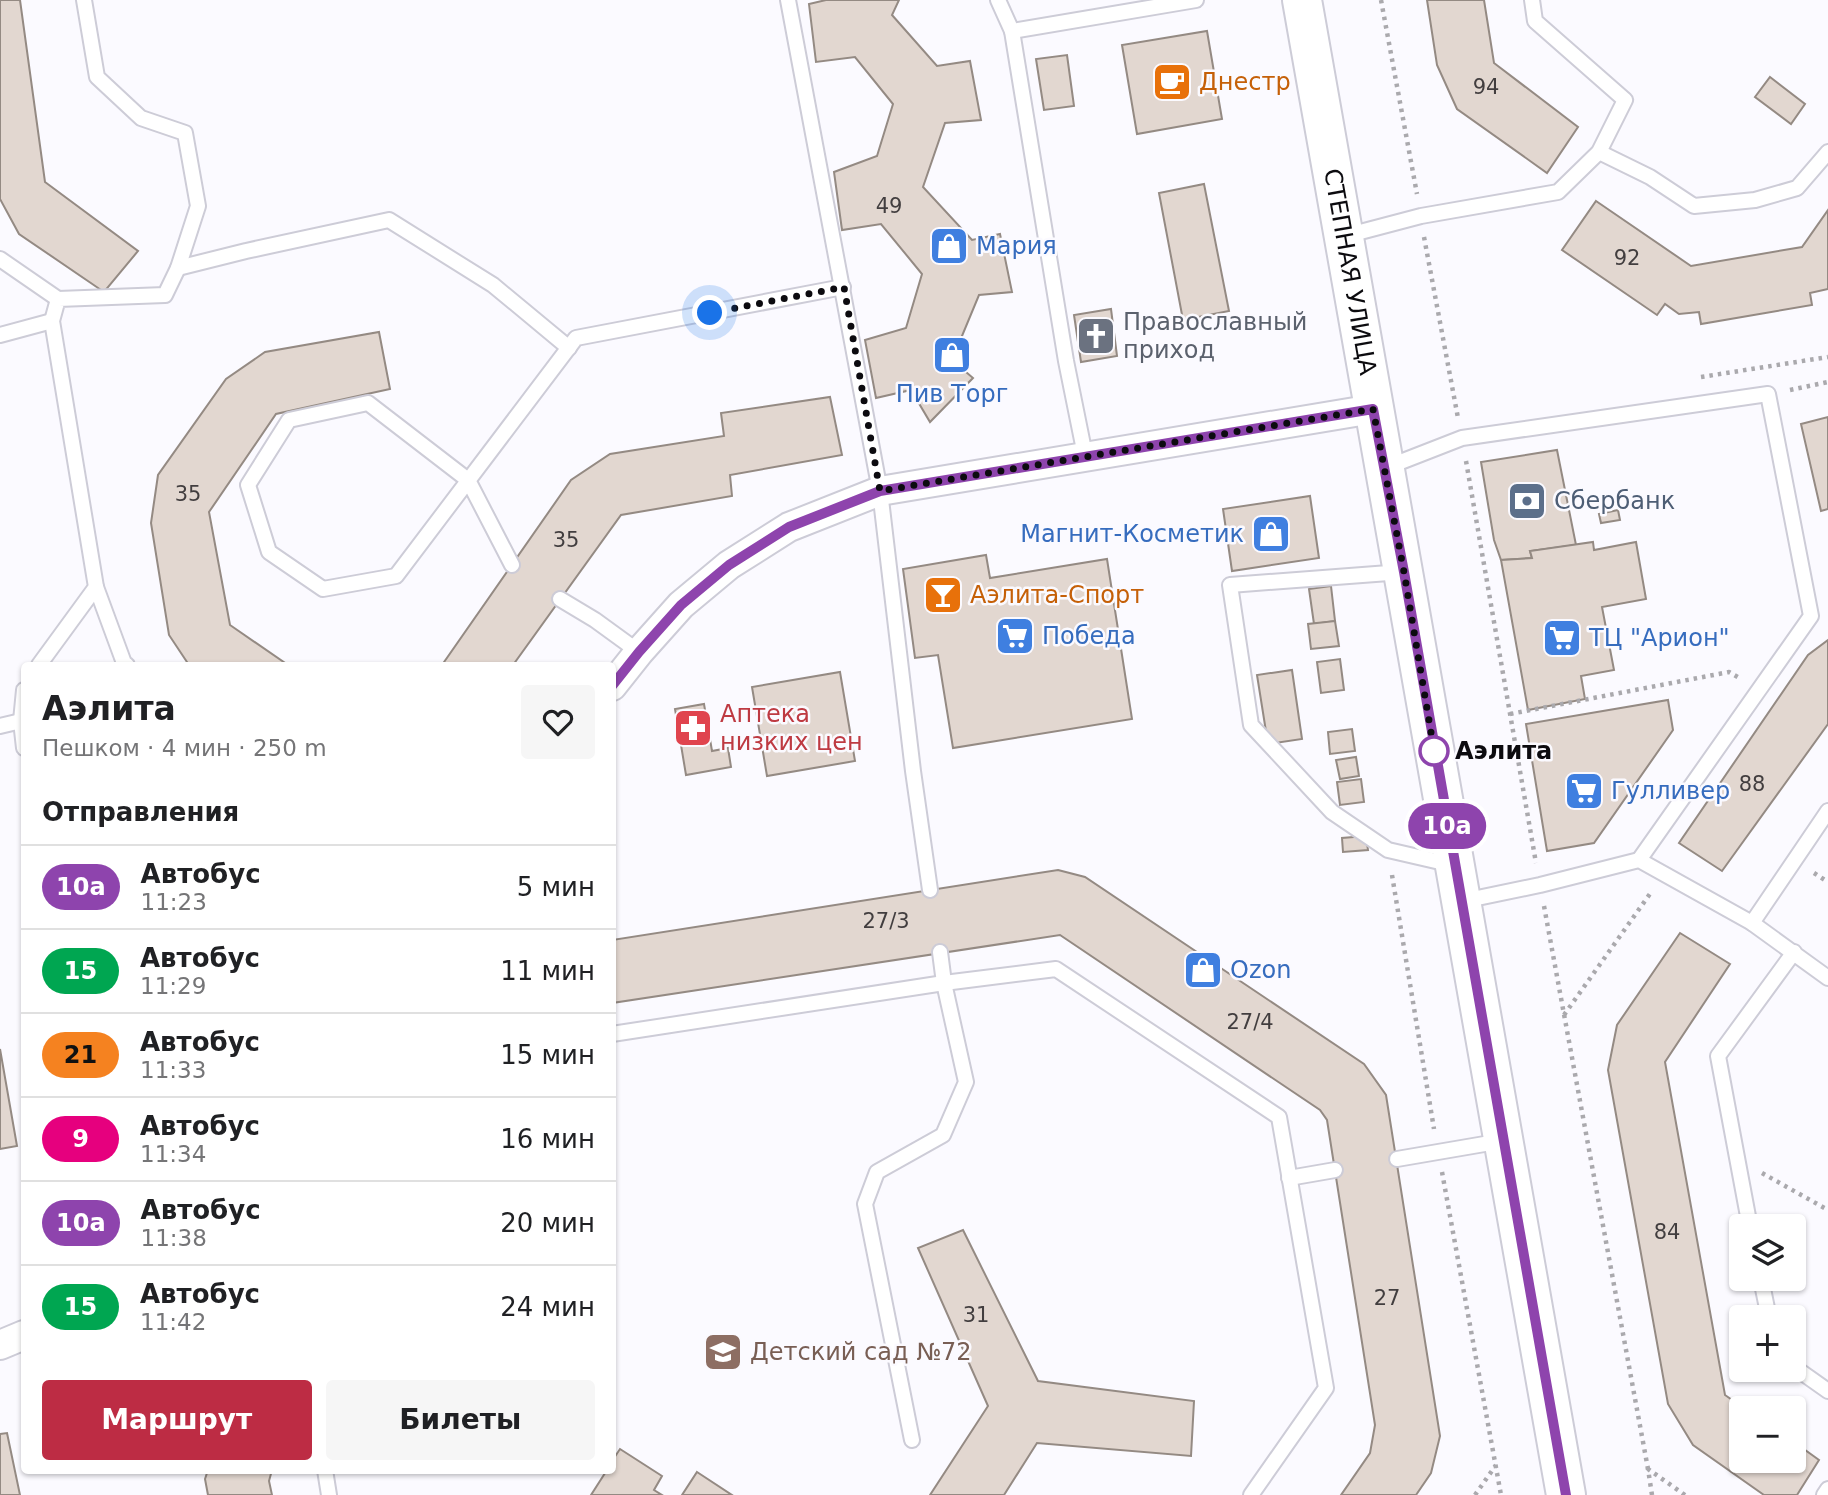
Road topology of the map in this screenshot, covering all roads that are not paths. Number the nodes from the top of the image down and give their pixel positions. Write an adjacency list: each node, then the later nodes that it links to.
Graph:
1 (84, 0): 12 (lane)
2 (788, 0): 13 (lane)
3 (998, 0): 7 (lane)
4 (1196, 0): 7 (lane)
5 (1302, 0): 10 (street, СТЕПНАЯ УЛИЦА)
6 (1532, 0): 8 (lane)
7 (1012, 31): 19 (lane)
8 (1599, 152): 9 (lane); 10 (lane)
9 (1828, 152)
10 (1343, 237): 18 (street, СТЕПНАЯ УЛИЦА)
11 (0, 259): 14 (lane)
12 (178, 268): 14 (lane); 17 (lane)
13 (844, 287): 17 (lane); 22 (lane)
14 (58, 299): 15 (lane)
15 (52, 321): 16 (lane); 25 (lane)
16 (0, 335)
17 (569, 348): 21 (lane)
18 (1373, 409): 19 (street); 20 (street, СТЕПНАЯ УЛИЦА)
19 (1085, 455): 22 (street)
20 (1383, 469): 24 (street, СТЕПНАЯ УЛИЦА); 34 (lane)
21 (468, 480): 21 (lane); 23 (lane)
22 (880, 491): 27 (street); 36 (lane)
23 (512, 565)
24 (1404, 572): 35 (street, СТЕПНАЯ УЛИЦА); 35 (lane)
25 (96, 587): 28 (lane); 29 (lane)
26 (560, 599): 27 (lane)
27 (639, 652): 30 (street)
28 (41, 662)
29 (124, 662)
30 (616, 681)
31 (21, 721): 32 (lane)
32 (0, 726)
33 (1828, 811): 37 (lane)
34 (1639, 859): 35 (lane); 37 (lane)
35 (1458, 883): 43 (street, СТЕПНАЯ УЛИЦА)
36 (930, 890)
37 (1752, 923): 39 (lane)
38 (940, 952): 41 (lane)
39 (1794, 952): 40 (lane); 47 (lane)
40 (1828, 978)
41 (944, 983): 42 (lane); 46 (lane); 52 (lane)
42 (616, 1033)
43 (1503, 1140): 44 (lane); 57 (street, СТЕПНАЯ УЛИЦА)
44 (1396, 1159)
45 (1335, 1170): 46 (lane)
46 (1289, 1178): 56 (lane)
47 (1748, 1214)
48 (21, 1336): 49 (street)
49 (0, 1345)
50 (1806, 1375): 51 (lane)
51 (1828, 1391)
52 (912, 1440)
53 (326, 1474): 55 (lane)
54 (1828, 1489): 58 (lane)
55 (329, 1495)
56 (1251, 1495)
57 (1566, 1495)
58 (1824, 1495)

